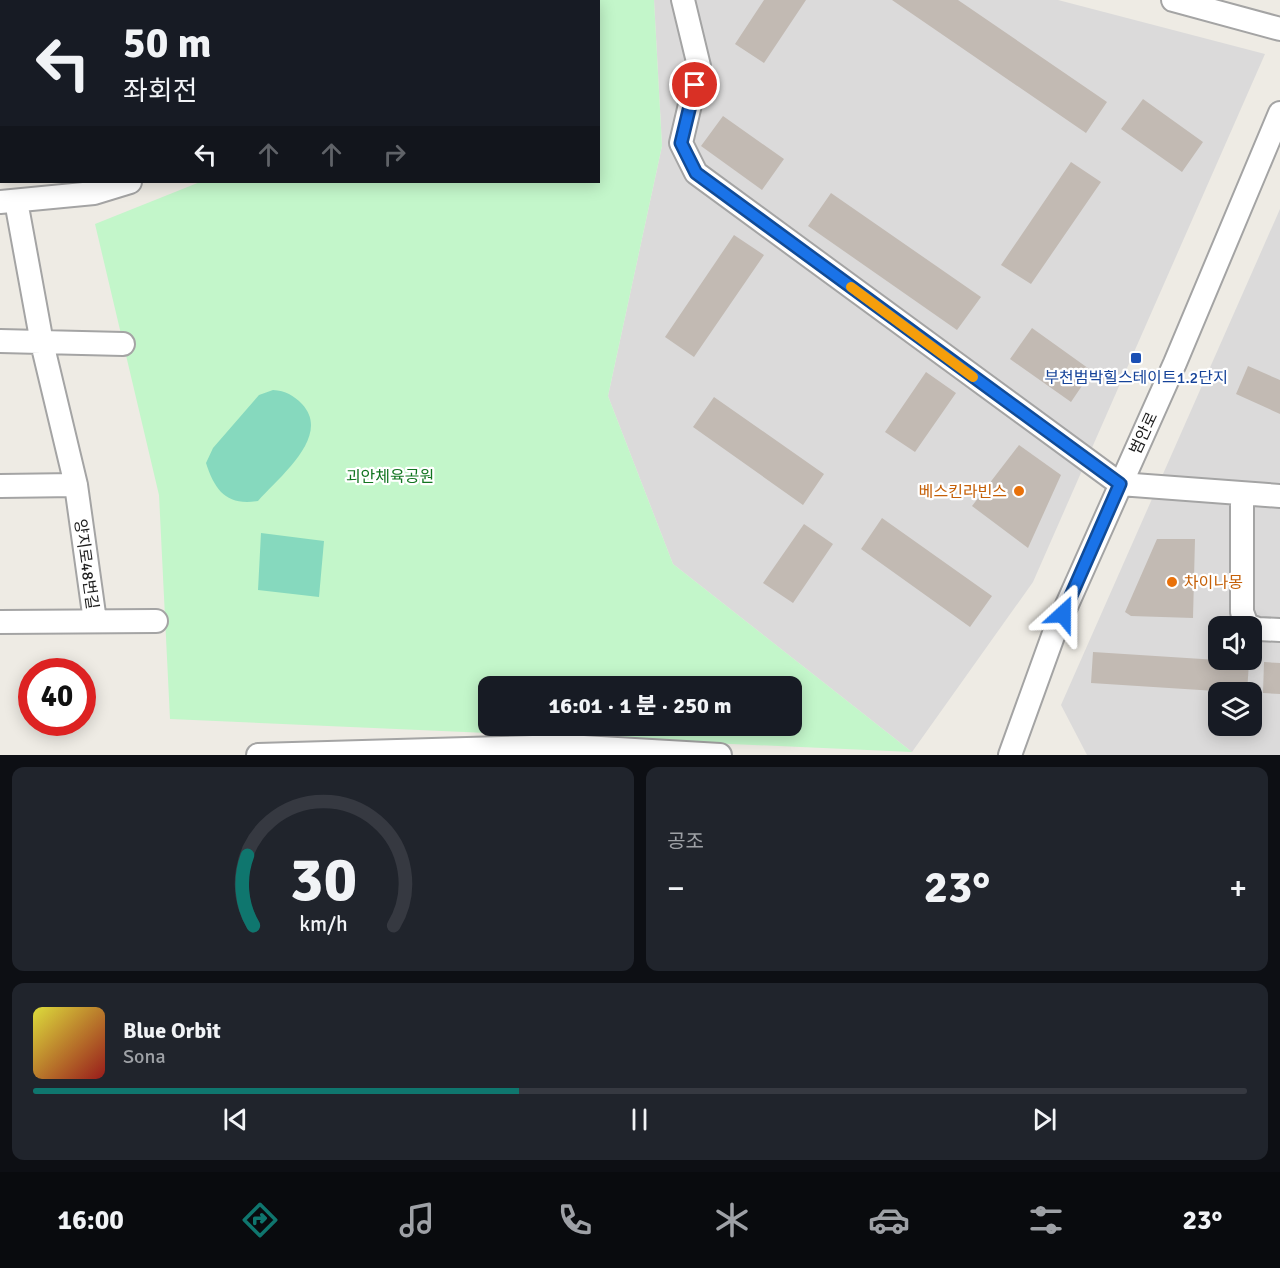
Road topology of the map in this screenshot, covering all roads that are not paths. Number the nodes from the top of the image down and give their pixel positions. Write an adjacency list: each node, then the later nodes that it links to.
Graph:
1 (683, 0): 10 (street)
2 (1173, 0): 3 (street)
3 (1280, 29)
4 (1280, 113): 10 (street, 범안로)
5 (127, 183): 6 (street)
6 (8, 202): 8 (street, 양지로48번길)
7 (0, 341): 8 (street)
8 (42, 343): 9 (street); 11 (street, 양지로48번길)
9 (123, 344)
10 (1120, 484): 13 (street); 21 (street, 범안로)
11 (76, 485): 12 (street); 15 (street, 양지로48번길)
12 (0, 486)
13 (1242, 494): 14 (street); 18 (street)
14 (1280, 496)
15 (95, 621): 16 (street); 17 (street, 양지로48번길)
16 (156, 621)
17 (0, 622)
18 (1280, 630)
19 (258, 755): 20 (street)
20 (720, 755)
21 (1010, 755)

